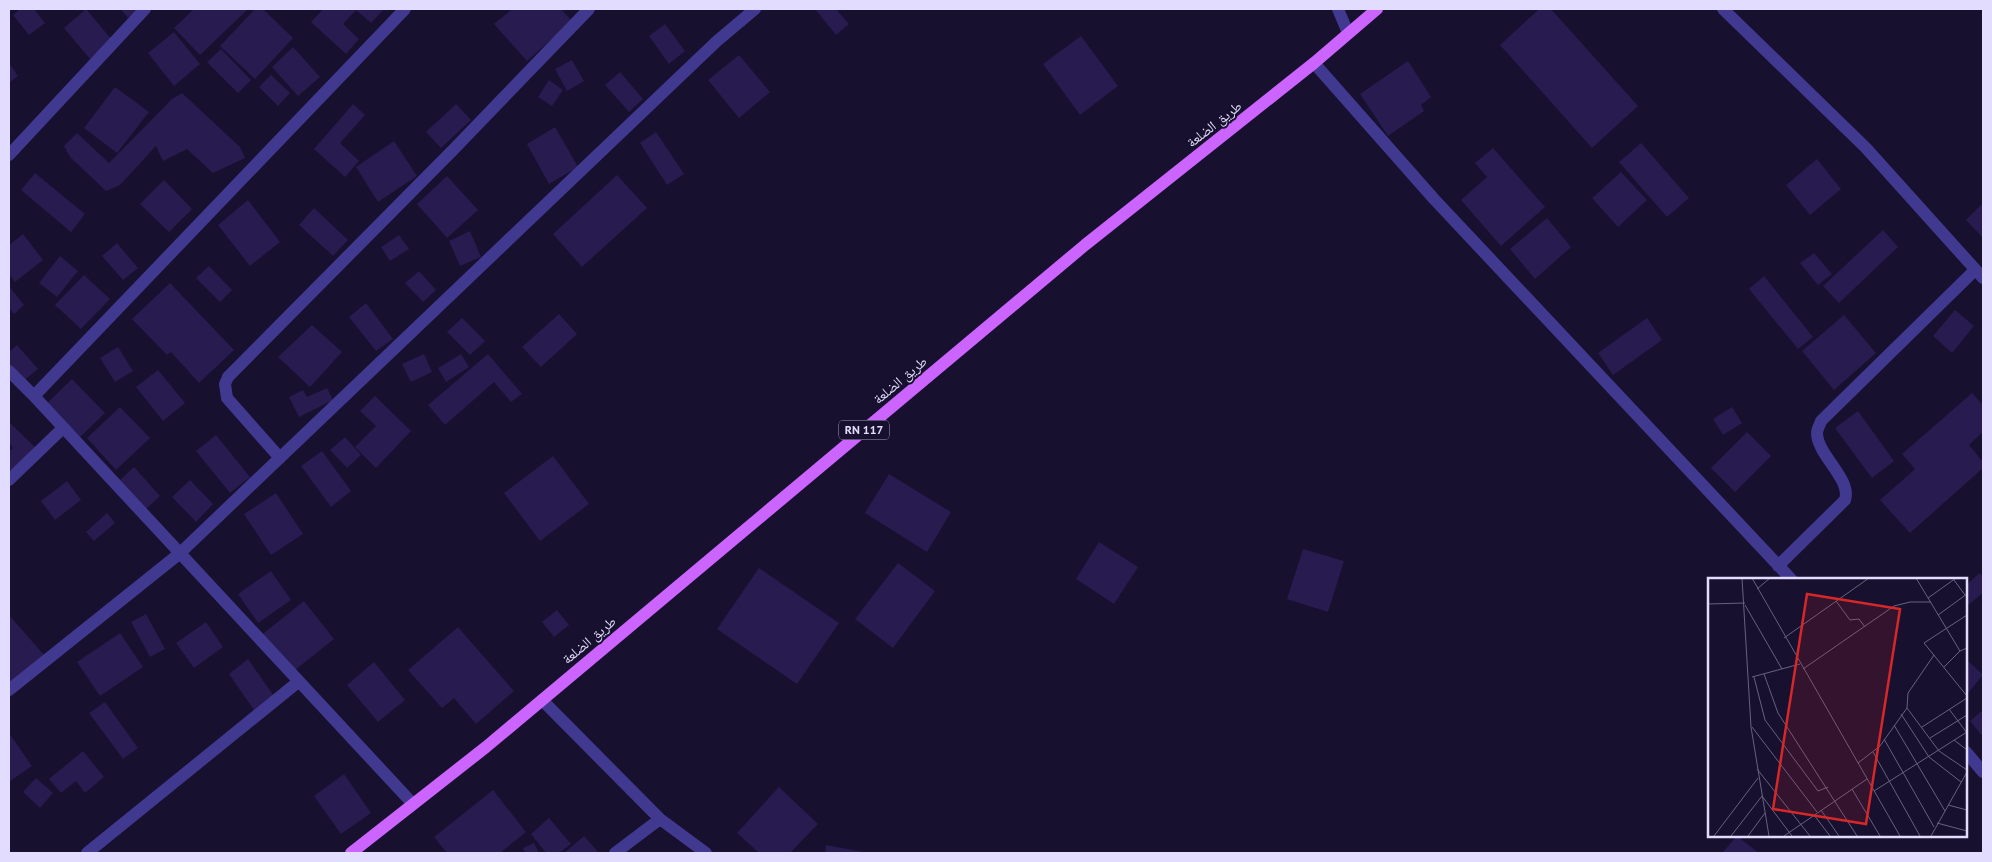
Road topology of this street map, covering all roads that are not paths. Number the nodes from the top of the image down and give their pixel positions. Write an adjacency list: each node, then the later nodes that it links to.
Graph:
1 (145, 9): 10 (street)
2 (405, 9): 13 (street)
3 (589, 9): 15 (street)
4 (755, 9): 15 (street)
5 (1338, 9): 8 (street)
6 (1378, 9): 8 (main road, طريق الضلعة / RN 117)
7 (1723, 9): 11 (street)
8 (1348, 33): 9 (main road, طريق الضلعة / RN 117)
9 (1314, 64): 18 (street); 22 (main road, طريق الضلعة / RN 117)
10 (9, 155)
11 (1979, 274): 18 (street)
12 (9, 371): 13 (street)
13 (34, 396): 14 (street)
14 (64, 428): 16 (street); 17 (street)
15 (280, 458): 17 (street)
16 (9, 480)
17 (179, 554): 20 (street); 21 (street)
18 (1778, 566): 19 (street)
19 (1790, 578)
20 (298, 682): 25 (street); 27 (street)
21 (9, 690)
22 (542, 700): 25 (main road, طريق الضلعة / RN 117); 26 (street)
23 (1967, 753): 24 (street)
24 (1983, 772)
25 (413, 804): 28 (main road, طريق الضلعة / RN 117)
26 (660, 819): 29 (street); 30 (street)
27 (87, 853)
28 (351, 853)
29 (615, 853)
30 (706, 853)

